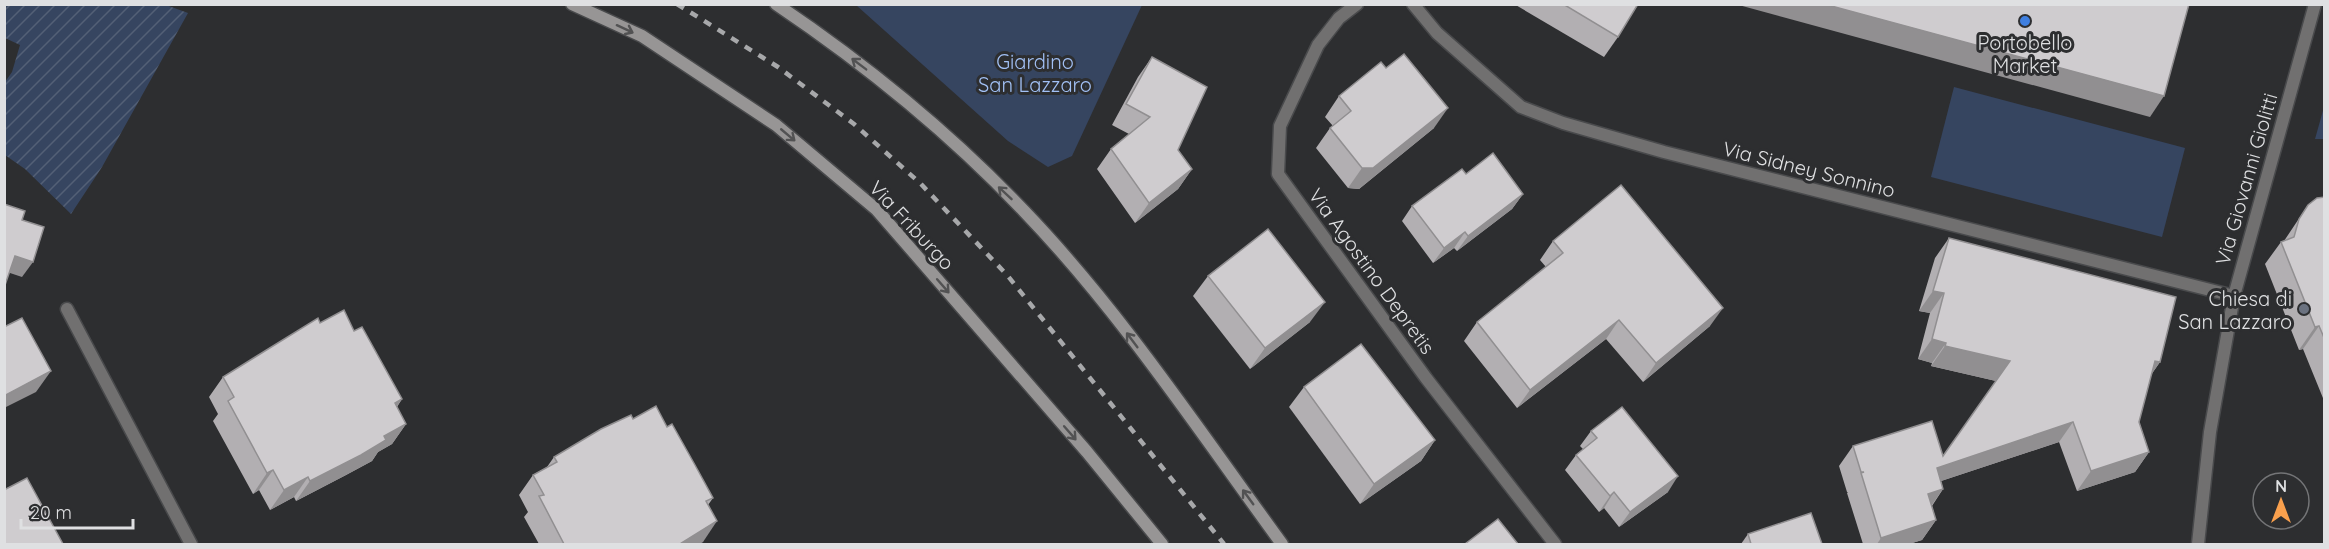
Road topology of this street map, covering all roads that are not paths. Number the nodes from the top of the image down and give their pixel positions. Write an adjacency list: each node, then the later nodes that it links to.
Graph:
1 (572, 4): 9 (street, Via Friburgo, one-way to 9)
2 (776, 4): 10 (street, one-way to 2)
3 (1358, 4): 11 (street, Via Agostino Depretis)
4 (1413, 4): 6 (street, Via Sidney Sonnino)
5 (2315, 4): 6 (street, Via Giovanni Giolitti)
6 (2234, 296): 12 (street, Via Giovanni Giolitti)
7 (67, 309): 8 (street)
8 (191, 544)
9 (1162, 544)
10 (1282, 544)
11 (1554, 544)
12 (2198, 544)

